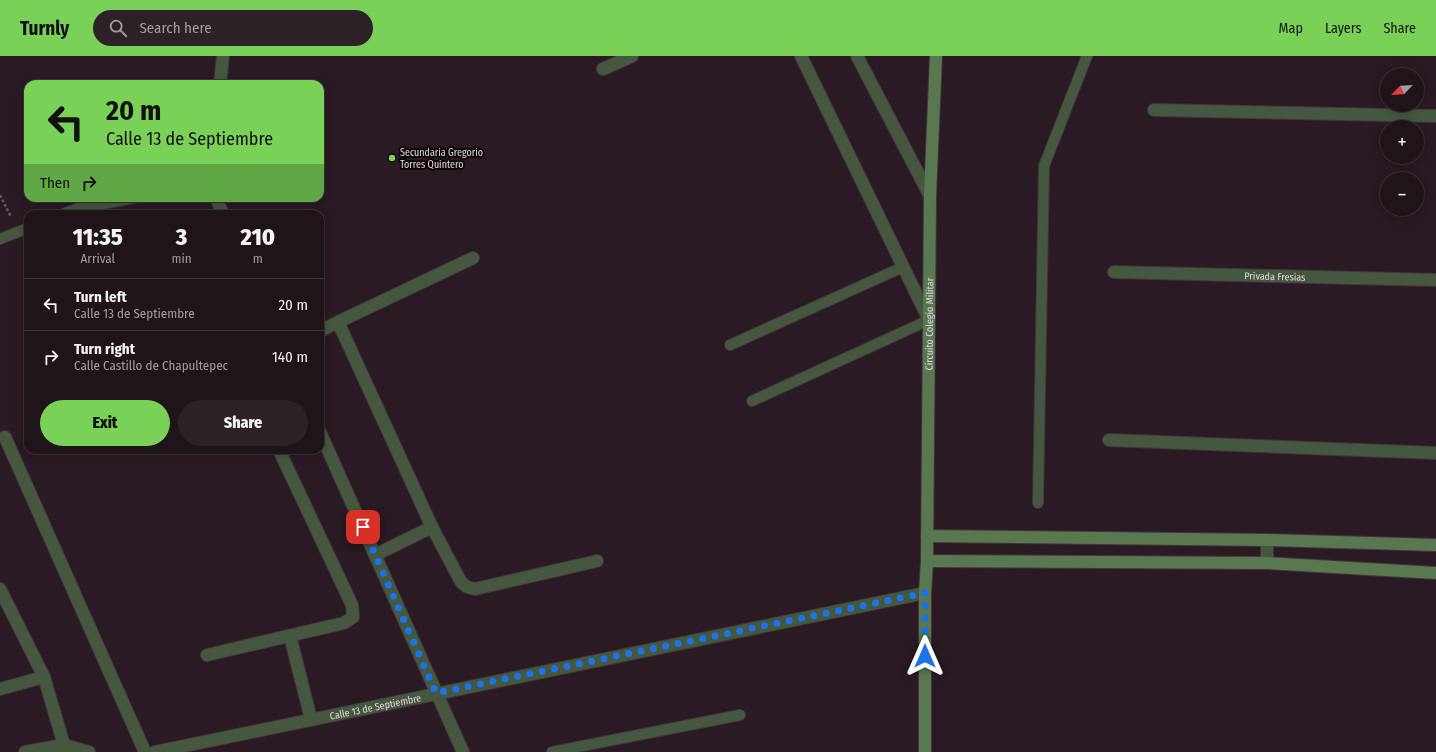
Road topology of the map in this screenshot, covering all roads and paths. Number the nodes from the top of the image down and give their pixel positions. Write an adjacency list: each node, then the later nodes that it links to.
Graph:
1 (223, 56): 8 (street)
2 (632, 56): 7 (street)
3 (801, 56): 19 (street)
4 (857, 56): 12 (street)
5 (936, 56): 12 (main road, Circuito Colegio Militar)
6 (1087, 56): 32 (lane)
7 (603, 69)
8 (220, 80)
9 (1154, 110): 10 (street)
10 (1436, 116)
11 (0, 194): 16 (path)
12 (930, 196): 22 (main road, Circuito Colegio Militar)
13 (113, 202): 14 (lane)
14 (73, 210)
15 (24, 230): 16 (lane)
16 (18, 232): 17 (lane)
17 (0, 239)
18 (473, 258): 23 (street)
19 (903, 267): 22 (street); 25 (lane)
20 (1114, 272): 21 (street, Privada Fresias)
21 (1436, 280)
22 (929, 320): 26 (lane); 34 (main road, Circuito Colegio Militar)
23 (338, 322): 24 (street); 33 (street)
24 (324, 329)
25 (730, 345)
26 (752, 401)
27 (5, 437): 54 (street)
28 (1109, 440): 30 (street)
29 (324, 441): 37 (street)
30 (1436, 453)
31 (281, 454): 44 (street)
32 (1038, 503)
33 (432, 526): 37 (street); 38 (street)
34 (927, 536): 35 (main road); 39 (main road, Circuito Colegio Militar)
35 (1267, 540): 36 (main road); 40 (street)
36 (1436, 545)
37 (375, 555): 48 (street)
38 (597, 561)
39 (927, 561): 40 (main road); 43 (main road, Circuito Colegio Militar)
40 (1267, 563): 41 (main road)
41 (1436, 573)
42 (0, 589): 46 (street)
43 (925, 593): 48 (street, Calle 13 de Septiembre); 58 (main road, Circuito Colegio Militar)
44 (290, 636): 45 (street); 50 (street)
45 (207, 655)
46 (44, 677): 47 (street); 51 (street)
47 (0, 689)
48 (436, 693): 50 (street, Calle 13 de Septiembre); 56 (street)
49 (740, 715): 57 (lane)
50 (311, 719): 55 (street, Calle 13 de Septiembre)
51 (65, 748): 52 (street); 53 (street)
52 (25, 752)
53 (89, 752)
54 (145, 752)
55 (155, 752)
56 (463, 752)
57 (552, 752)
58 (925, 752)

